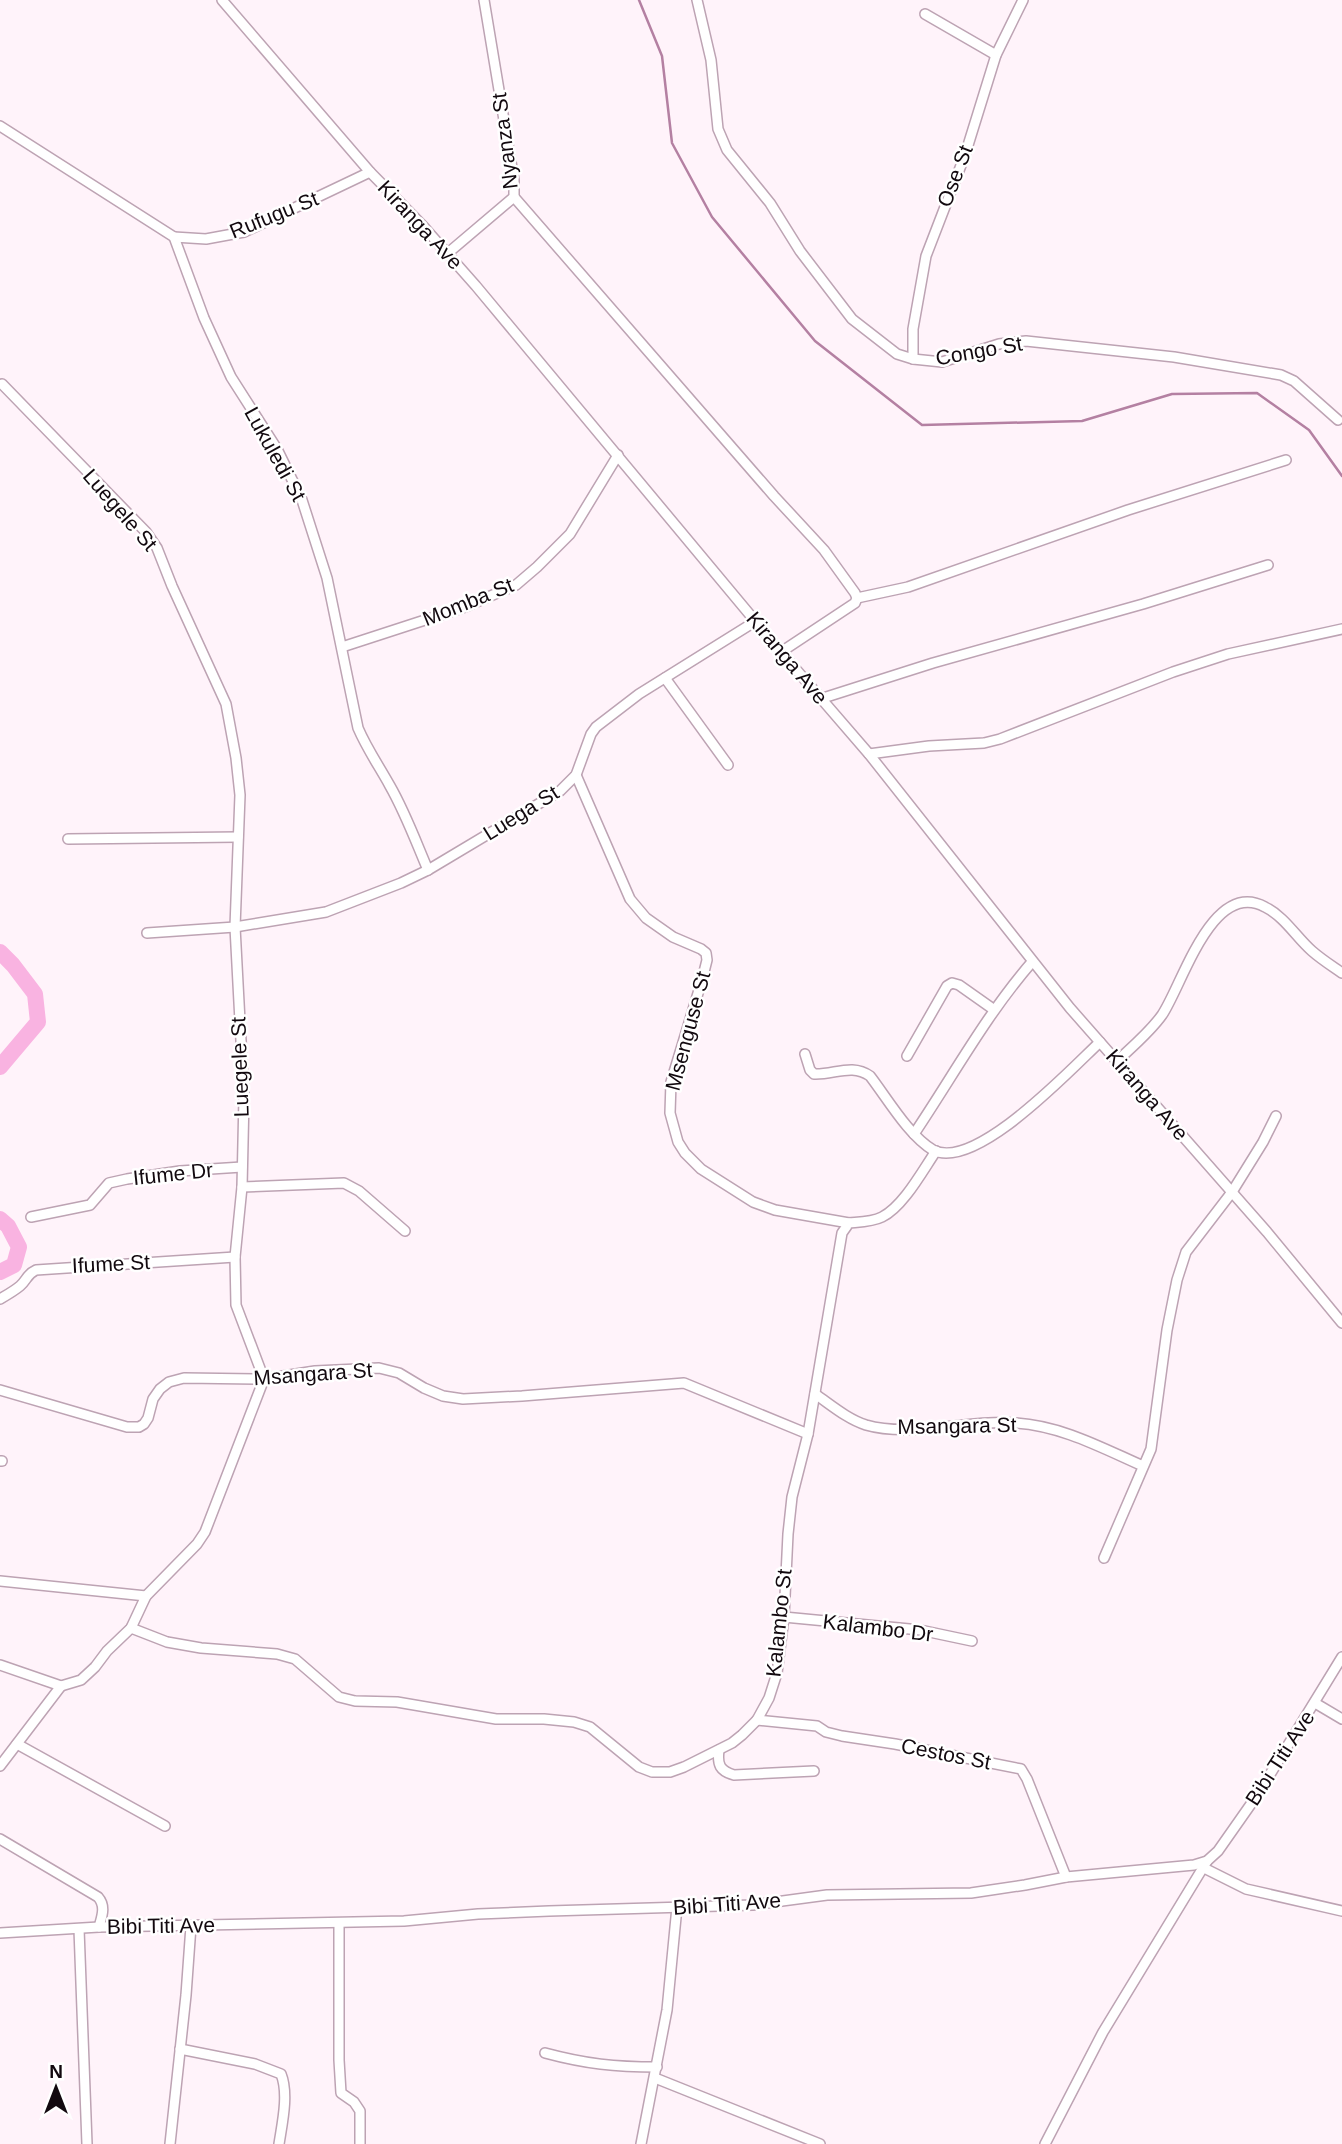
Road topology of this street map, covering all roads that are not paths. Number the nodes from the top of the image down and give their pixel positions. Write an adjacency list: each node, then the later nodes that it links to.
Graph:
1 (222, 0): 8 (street, Kiranga Ave)
2 (484, 0): 9 (street, Nyanza St)
3 (697, 0): 12 (street, Congo St)
4 (1023, 0): 6 (street, Ose St)
5 (925, 14): 6 (street)
6 (996, 55): 12 (street, Ose St)
7 (0, 126): 10 (street)
8 (370, 172): 10 (street, Rufugu St); 11 (street, Kiranga Ave)
9 (514, 197): 11 (street, Nyanza St); 18 (street)
10 (174, 237): 21 (street, Lukuledi St)
11 (448, 253): 15 (street, Kiranga Ave)
12 (913, 359): 14 (street, Congo St)
13 (2, 384): 28 (street, Luegele St)
14 (1338, 420)
15 (618, 455): 19 (street, Kiranga Ave); 21 (street, Momba St)
16 (1286, 460): 18 (street)
17 (1268, 565): 24 (street)
18 (857, 598): 22 (street)
19 (756, 621): 22 (street, Kiranga Ave); 23 (street, Luega St)
20 (1342, 629): 25 (street)
21 (342, 647): 30 (street, Lukuledi St)
22 (781, 652): 24 (street, Kiranga Ave)
23 (665, 678): 26 (street); 27 (street, Luega St)
24 (820, 698): 25 (street, Kiranga Ave)
25 (869, 754): 33 (street, Kiranga Ave)
26 (728, 765)
27 (576, 775): 30 (street, Luega St); 47 (street, Msenguse St)
28 (238, 836): 29 (street); 31 (street, Luegele St)
29 (68, 839)
30 (428, 870): 31 (street, Luega St)
31 (234, 927): 32 (street, Luega St); 43 (street, Luegele St)
32 (147, 933)
33 (1032, 962): 35 (street); 36 (street, Kiranga Ave)
34 (1342, 973): 39 (street)
35 (993, 1009): 38 (street); 41 (street)
36 (1100, 1042): 39 (street, Kiranga Ave); 42 (street)
37 (806, 1054): 41 (street)
38 (907, 1056)
39 (1117, 1061): 45 (street, Kiranga Ave)
40 (1276, 1116): 45 (street)
41 (914, 1134): 42 (street)
42 (936, 1152): 47 (street)
43 (242, 1167): 44 (street, Luegele St); 46 (street, Ifume Dr)
44 (242, 1187): 48 (street); 49 (street, Luegele St)
45 (1232, 1192): 51 (street, Kiranga Ave); 56 (street)
46 (31, 1217)
47 (849, 1223): 54 (street, Kalambo St)
48 (405, 1231)
49 (235, 1257): 50 (street, Ifume St); 52 (street, Luegele St)
50 (0, 1299)
51 (1342, 1323)
52 (264, 1380): 53 (street, Msangara St); 55 (street, Msangara St); 59 (street)
53 (0, 1390)
54 (815, 1394): 55 (street, Kalambo St); 56 (street, Msangara St)
55 (808, 1434): 60 (street, Kalambo St)
56 (1143, 1466): 57 (street)
57 (1104, 1558)
58 (0, 1581): 59 (street)
59 (146, 1596): 61 (street)
60 (784, 1617): 62 (street, Kalambo Dr); 68 (street, Kalambo St)
61 (131, 1628): 65 (street); 70 (street, Kalambo St)
62 (972, 1642)
63 (1342, 1657): 66 (street, Bibi Titi Ave)
64 (0, 1665): 65 (street)
65 (61, 1686): 69 (street)
66 (1315, 1703): 67 (street); 75 (street, Bibi Titi Ave)
67 (1342, 1719)
68 (757, 1720): 70 (street, Kalambo St); 76 (street, Cestos St)
69 (16, 1744): 71 (street); 73 (street)
70 (719, 1750): 72 (street)
71 (0, 1766)
72 (814, 1771)
73 (164, 1826)
74 (0, 1839): 81 (street)
75 (1205, 1864): 76 (street, Bibi Titi Ave); 78 (street); 94 (street)
76 (1066, 1877): 77 (street, Bibi Titi Ave)
77 (677, 1907): 79 (street, Bibi Titi Ave); 86 (street)
78 (1342, 1911)
79 (339, 1923): 80 (street, Bibi Titi Ave); 91 (street)
80 (191, 1926): 81 (street, Bibi Titi Ave); 84 (street)
81 (99, 1927): 82 (street, Bibi Titi Ave)
82 (79, 1928): 83 (street, Bibi Titi Ave); 88 (street)
83 (0, 1933)
84 (180, 2049): 89 (street); 90 (street)
85 (545, 2053): 86 (street)
86 (657, 2067): 87 (street)
87 (655, 2078): 92 (street); 93 (street)
88 (87, 2144)
89 (170, 2144)
90 (279, 2144)
91 (360, 2144)
92 (641, 2144)
93 (820, 2144)
94 (1045, 2144)

